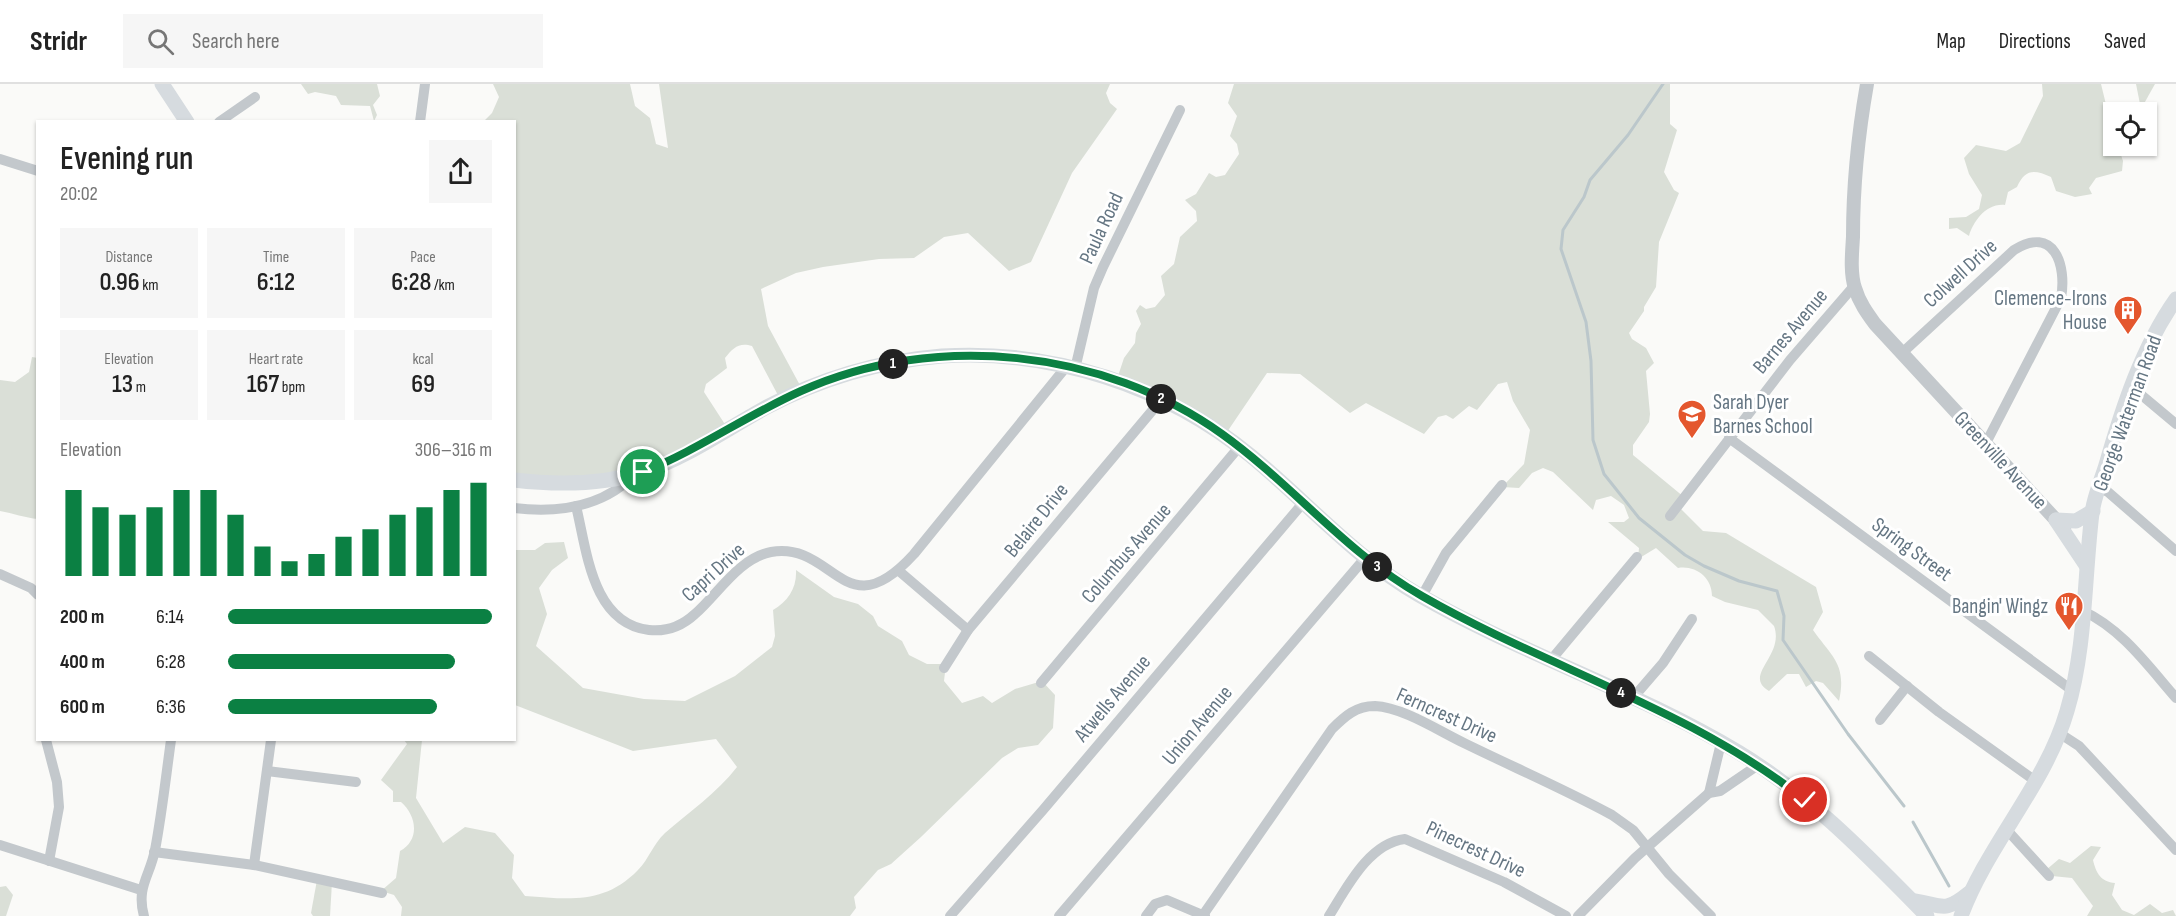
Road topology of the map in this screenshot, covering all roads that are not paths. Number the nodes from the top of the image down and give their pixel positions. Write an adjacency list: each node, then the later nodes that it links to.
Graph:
1 (162, 84): 6 (main road)
2 (425, 84): 8 (street)
3 (1867, 84): 11 (street, Greenville Avenue)
4 (255, 97): 7 (street)
5 (1180, 110): 14 (street, Paula Road)
6 (186, 120)
7 (222, 120)
8 (420, 120)
9 (0, 159): 10 (street)
10 (36, 170)
11 (1854, 286): 13 (street, Greenville Avenue); 18 (street, Barnes Avenue)
12 (2176, 299): 15 (main road, George Waterman Road)
13 (1902, 353): 19 (street, Greenville Avenue); 19 (street, Colwell Drive)
14 (1070, 368): 16 (main road); 21 (main road); 36 (street, Capri Drive)
15 (2133, 388): 17 (street); 24 (main road, George Waterman Road)
16 (1162, 399): 20 (main road); 42 (street, Belaire Drive)
17 (2176, 424)
18 (1729, 438): 29 (street, Barnes Avenue); 48 (street, Spring Street)
19 (1986, 443): 30 (street, Greenville Avenue)
20 (1239, 447): 25 (main road); 46 (street, Columbus Avenue)
21 (634, 474): 22 (main road); 26 (street)
22 (516, 480)
23 (1502, 485): 39 (street)
24 (2099, 488): 28 (main road, George Waterman Road); 32 (street)
25 (1303, 503): 34 (main road); 76 (street, Atwells Avenue)
26 (576, 506): 27 (street); 36 (street, Capri Drive)
27 (516, 508)
28 (2093, 511): 30 (main road); 31 (main road, George Waterman Road)
29 (1670, 516)
30 (2061, 523): 31 (main road, Greenville Avenue); 35 (main road)
31 (2091, 532): 35 (main road)
32 (2176, 551)
33 (1637, 557): 44 (street)
34 (1365, 558): 39 (main road); 77 (street, Union Avenue)
35 (2086, 566): 40 (main road)
36 (898, 571): 42 (street)
37 (0, 574): 38 (street)
38 (36, 593)
39 (1422, 597): 44 (main road)
40 (2083, 611): 48 (main road); 49 (street)
41 (1692, 619): 50 (street)
42 (968, 630): 45 (street, Belaire Drive)
43 (1869, 656): 47 (street)
44 (1551, 660): 50 (main road)
45 (944, 668)
46 (1041, 683)
47 (1906, 686): 51 (street); 59 (street)
48 (2073, 691): 52 (main road)
49 (2176, 698)
50 (1632, 699): 56 (main road)
51 (1880, 720)
52 (2059, 733): 59 (main road); 65 (street)
53 (46, 741): 67 (street)
54 (171, 741): 66 (street)
55 (272, 741): 58 (street)
56 (1721, 743): 57 (main road); 61 (street)
57 (1758, 765): 61 (street); 69 (main road)
58 (267, 771): 60 (street); 68 (street)
59 (2034, 780): 62 (main road)
60 (356, 782)
61 (1709, 793): 64 (street)
62 (2007, 830): 70 (street); 73 (main road); 87 (main road)
63 (0, 845): 67 (street)
64 (1649, 846): 79 (street, Ferncrest Drive); 82 (street); 83 (street, Ferncrest Drive)
65 (2176, 850)
66 (154, 852): 68 (street); 71 (street)
67 (49, 861): 71 (street)
68 (254, 865): 72 (street)
69 (1889, 875): 74 (main road); 84 (main road)
70 (2049, 876)
71 (141, 890): 75 (street)
72 (382, 893)
73 (1970, 893): 74 (main road); 86 (main road)
74 (1912, 900): 85 (main road)
75 (144, 916)
76 (950, 916)
77 (1059, 916)
78 (1146, 916): 79 (street)
79 (1204, 916)
80 (1329, 916): 81 (street, Pinecrest Drive)
81 (1566, 916)
82 (1578, 916)
83 (1710, 916)
84 (1921, 916)
85 (1927, 916)
86 (1961, 916)
87 (1970, 916)

